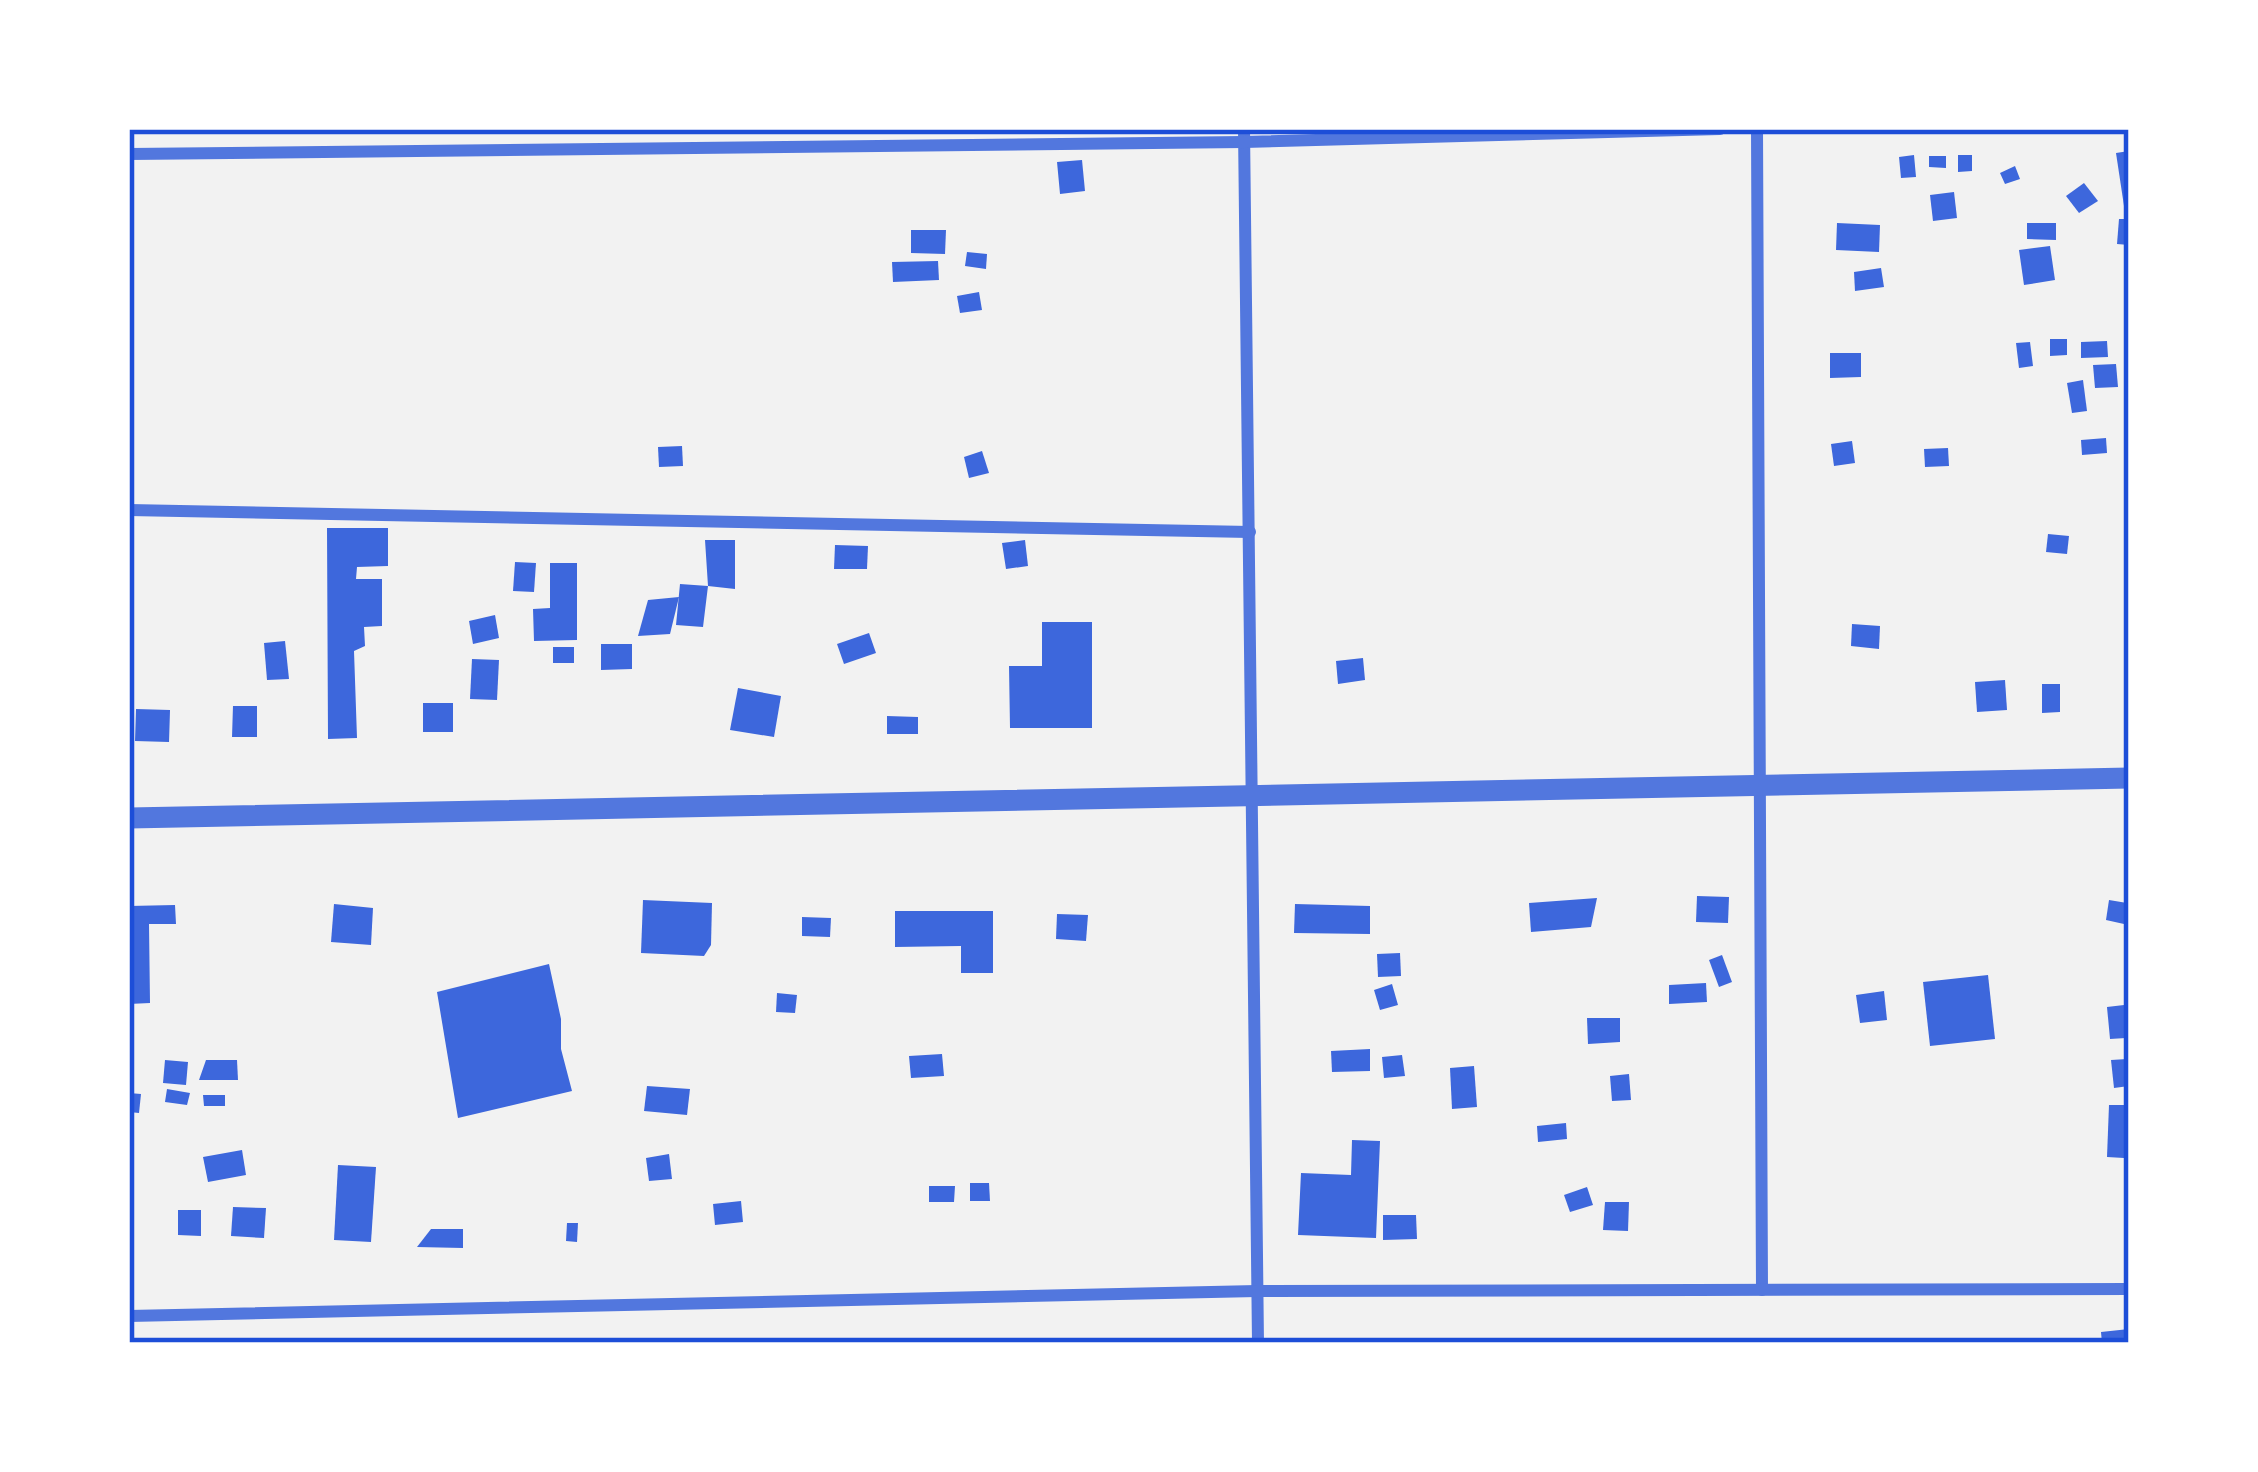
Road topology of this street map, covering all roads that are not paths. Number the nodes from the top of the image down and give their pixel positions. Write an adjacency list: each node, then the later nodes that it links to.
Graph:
1 (1720, 129): 3 (street)
2 (1757, 129): 8 (street)
3 (1244, 135): 4 (street); 6 (street)
4 (129, 154)
5 (129, 510): 6 (street)
6 (1250, 532): 9 (street)
7 (2129, 778): 8 (street)
8 (1758, 787): 9 (street); 12 (street)
9 (1254, 798): 10 (street); 13 (street)
10 (129, 818)
11 (2129, 1289): 12 (street)
12 (1762, 1290): 13 (street)
13 (1257, 1291): 14 (street); 15 (street)
14 (129, 1316)
15 (1258, 1343)

